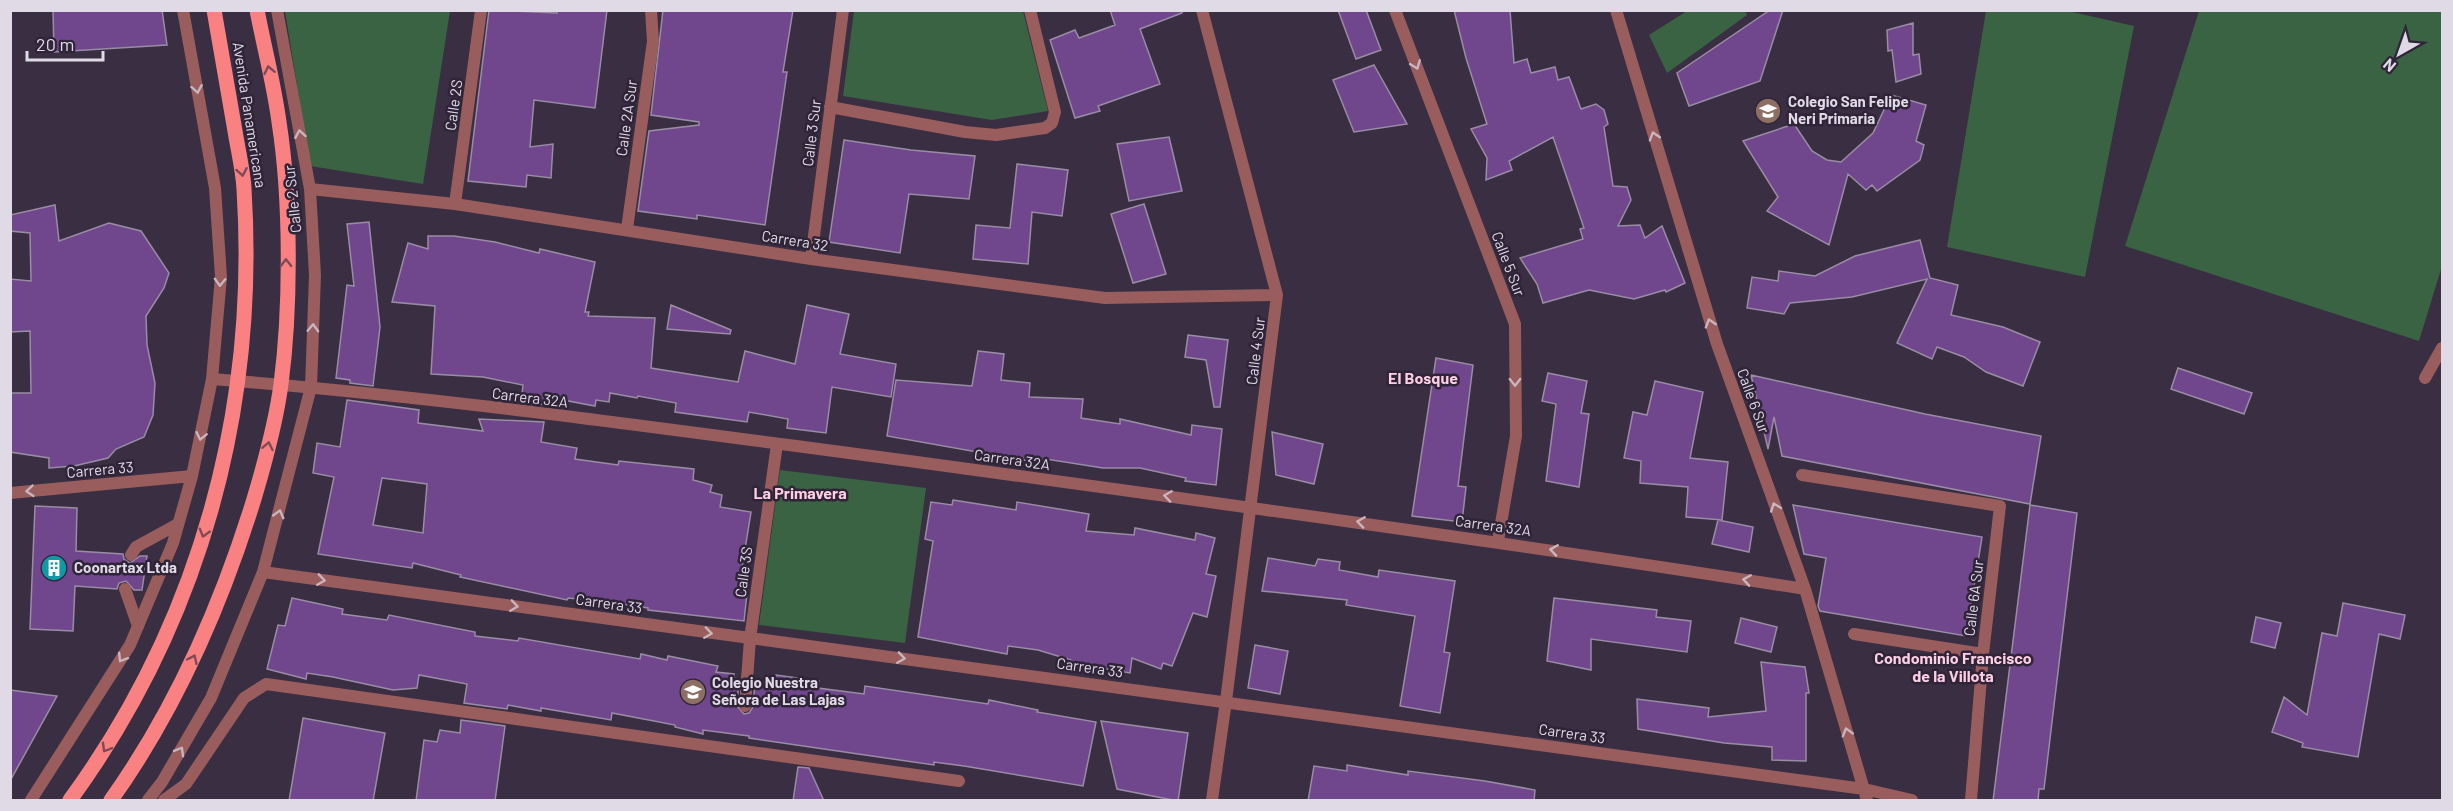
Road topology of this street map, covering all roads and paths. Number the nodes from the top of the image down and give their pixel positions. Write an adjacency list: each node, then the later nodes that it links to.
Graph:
1 (183, 10): 20 (street, one-way to 20)
2 (214, 10): 21 (main road, Avenida Panamericana, one-way to 21)
3 (257, 10): 22 (main road, Avenida Panamericana, one-way to 3)
4 (277, 10): 13 (street, Calle 2 Sur, one-way to 4)
5 (482, 10): 14 (street, Calle 2S)
6 (651, 10): 15 (street, Calle 2A Sur)
7 (843, 10): 12 (street, Calle 3 Sur)
8 (1030, 10): 12 (street)
9 (1202, 10): 17 (street, Calle 4 Sur)
10 (1395, 10): 30 (street, Calle 5 Sur, one-way to 30)
11 (1616, 10): 34 (street, Calle 6 Sur, one-way to 11)
12 (830, 107): 16 (street, Calle 3 Sur)
13 (310, 189): 14 (street, Carrera 32); 23 (street, Calle 2 Sur, one-way to 13)
14 (455, 204): 15 (street, Carrera 32)
15 (627, 229): 16 (street, Carrera 32)
16 (811, 259): 17 (street, Carrera 32)
17 (1277, 296): 28 (street, Calle 4 Sur)
18 (2442, 348): 19 (street)
19 (2425, 378)
20 (212, 379): 21 (street, Carrera 32A); 26 (street, one-way to 26)
21 (240, 381): 22 (street, Carrera 32A); 44 (main road, Avenida Panamericana, one-way to 44)
22 (281, 384): 23 (street, Carrera 32A); 45 (main road, Avenida Panamericana, one-way to 22)
23 (311, 387): 24 (street, Carrera 32A); 32 (street, Calle 2 Sur, one-way to 23)
24 (777, 444): 28 (street, Carrera 32A, one-way to 24); 37 (street, Calle 3S)
25 (1802, 475): 38 (street, Calle 6A Sur)
26 (192, 476): 27 (street, Carrera 33, one-way to 27); 29 (street)
27 (10, 493)
28 (1252, 507): 30 (street, Carrera 32A, one-way to 28); 39 (street, Calle 4 Sur)
29 (178, 524): 31 (street); 35 (street)
30 (1498, 542): 34 (street, Carrera 32A, one-way to 30)
31 (131, 555)
32 (263, 572): 37 (street, Carrera 33, one-way to 37); 46 (street, Calle 2 Sur, one-way to 32)
33 (125, 589): 35 (street)
34 (1805, 590): 42 (street, Calle 6 Sur, one-way to 34)
35 (138, 626): 43 (street, one-way to 43)
36 (1854, 634): 38 (street)
37 (750, 639): 39 (street, Carrera 33, one-way to 39); 40 (street, Calle 3S)
38 (1983, 654): 50 (street, Calle 6A Sur)
39 (1226, 702): 42 (street, Carrera 33); 48 (street, Calle 4 Sur)
40 (745, 706)
41 (959, 781): 47 (street)
42 (1865, 795): 49 (street, Carrera 33)
43 (31, 801)
44 (70, 801)
45 (111, 801)
46 (148, 801)
47 (164, 801)
48 (1212, 801)
49 (1912, 801)
50 (1971, 801)

